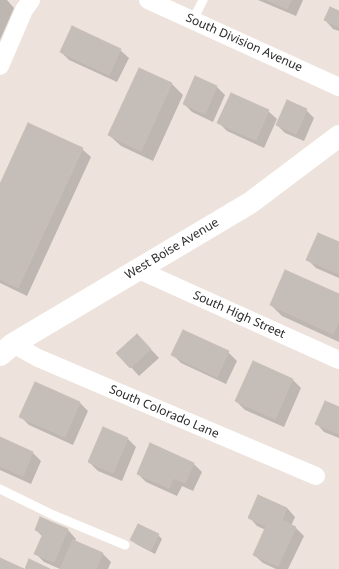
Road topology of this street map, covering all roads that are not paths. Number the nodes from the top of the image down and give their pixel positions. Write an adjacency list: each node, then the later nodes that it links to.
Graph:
1 (31, 0): 5 (street)
2 (148, 0): 4 (street, South Division Avenue)
3 (203, 0): 4 (lane)
4 (193, 20): 6 (street, South Division Avenue)
5 (0, 66)
6 (339, 87)
7 (339, 136): 8 (street, West Boise Avenue)
8 (139, 270): 9 (street, West Boise Avenue); 10 (street, South High Street)
9 (6, 350): 11 (street, South Colorado Lane)
10 (339, 360)
11 (316, 476)
12 (0, 489): 13 (lane)
13 (125, 545)

